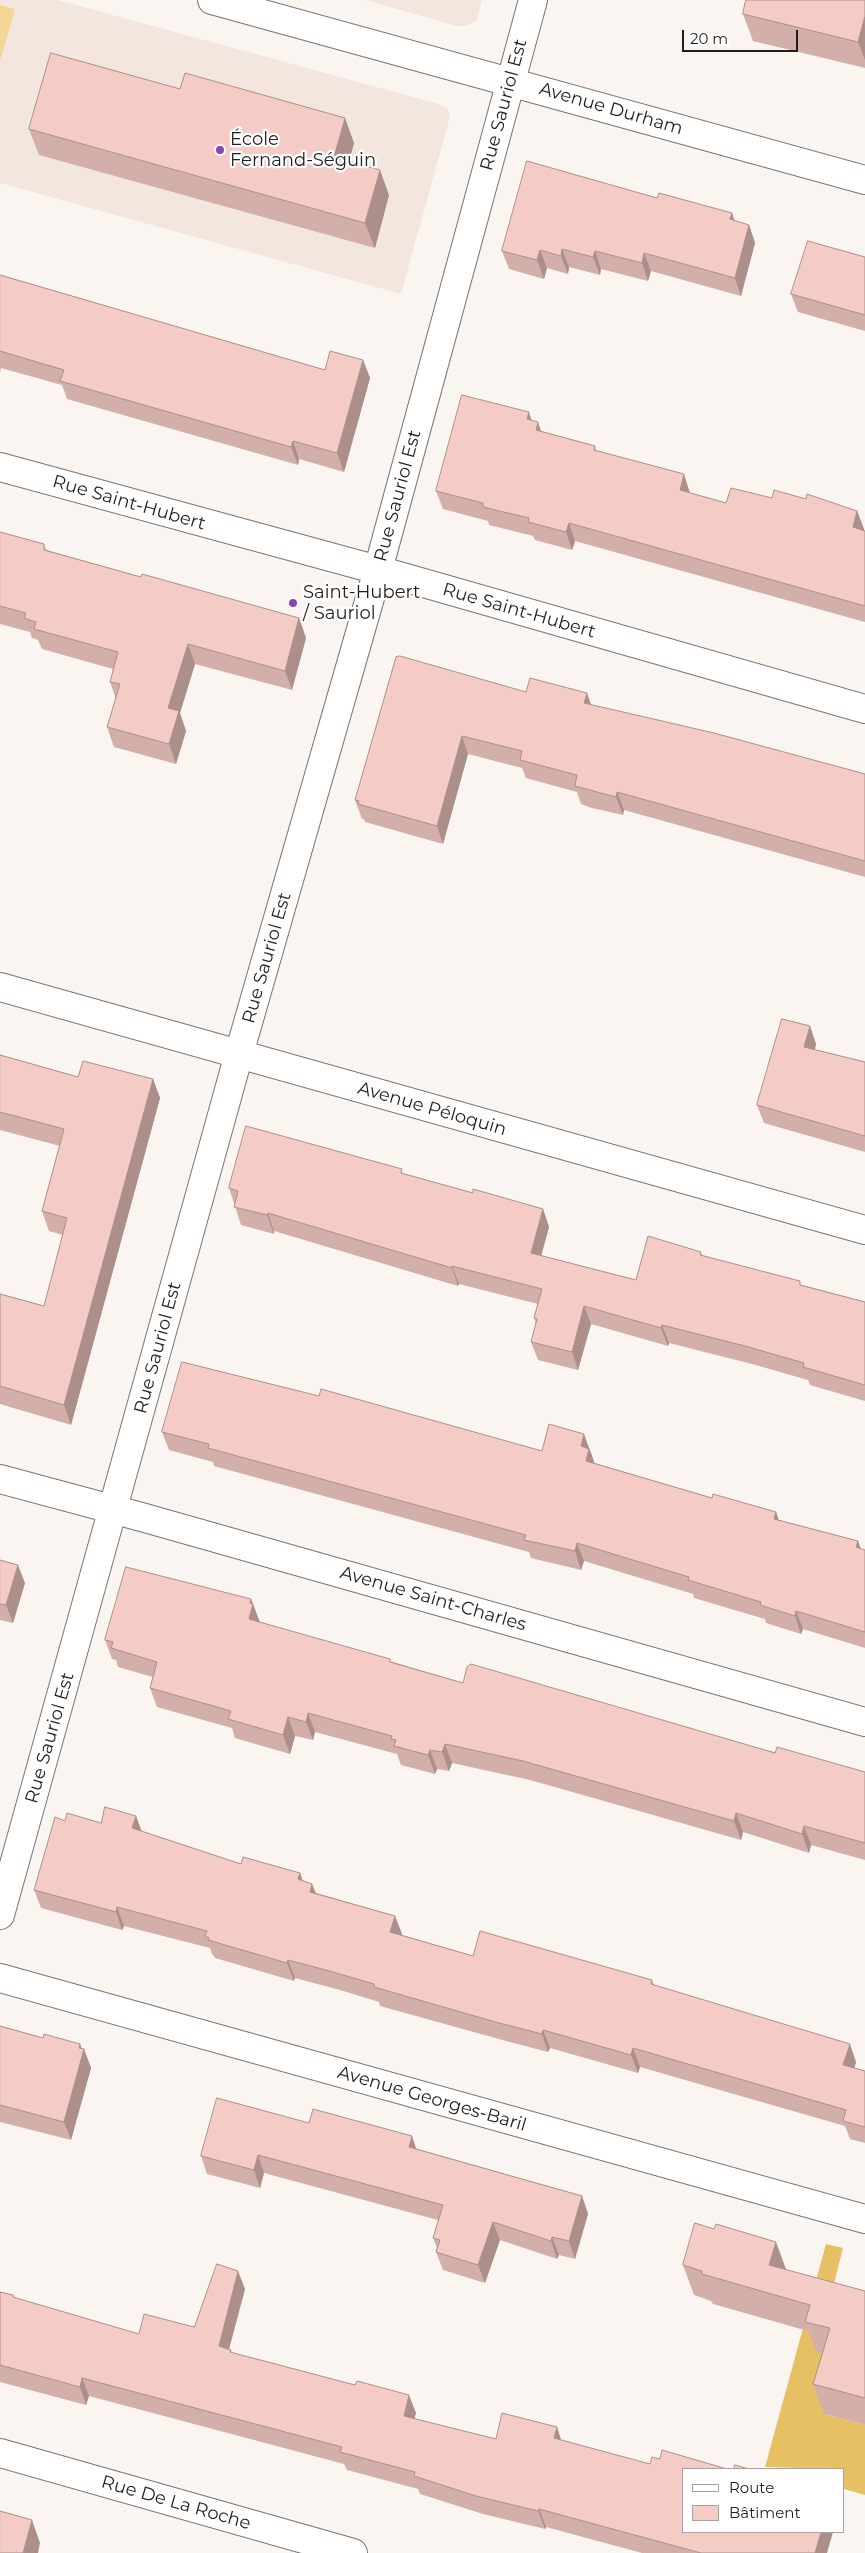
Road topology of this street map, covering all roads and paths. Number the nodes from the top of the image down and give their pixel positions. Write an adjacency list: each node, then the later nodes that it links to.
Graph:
1 (212, 0): 3 (street, Avenue Durham)
2 (533, 0): 3 (street, Rue Sauriol Est)
3 (510, 81): 4 (street, Avenue Durham); 6 (street, Rue Sauriol Est)
4 (865, 180)
5 (0, 467): 6 (street, Rue Saint-Hubert)
6 (378, 570): 7 (street, Rue Saint-Hubert); 9 (street, Rue Sauriol Est)
7 (865, 709)
8 (0, 987): 9 (street, Avenue Péloquin)
9 (239, 1054): 10 (street, Avenue Péloquin); 12 (street, Rue Sauriol Est)
10 (865, 1230)
11 (0, 1479): 12 (street, Avenue Saint-Charles)
12 (113, 1510): 13 (street, Avenue Saint-Charles); 14 (street, Rue Sauriol Est)
13 (865, 1722)
14 (0, 1915)
15 (0, 1978): 16 (street, Avenue Georges-Baril)
16 (865, 2220)
17 (0, 2453): 18 (street, Rue De La Roche)
18 (353, 2553)

